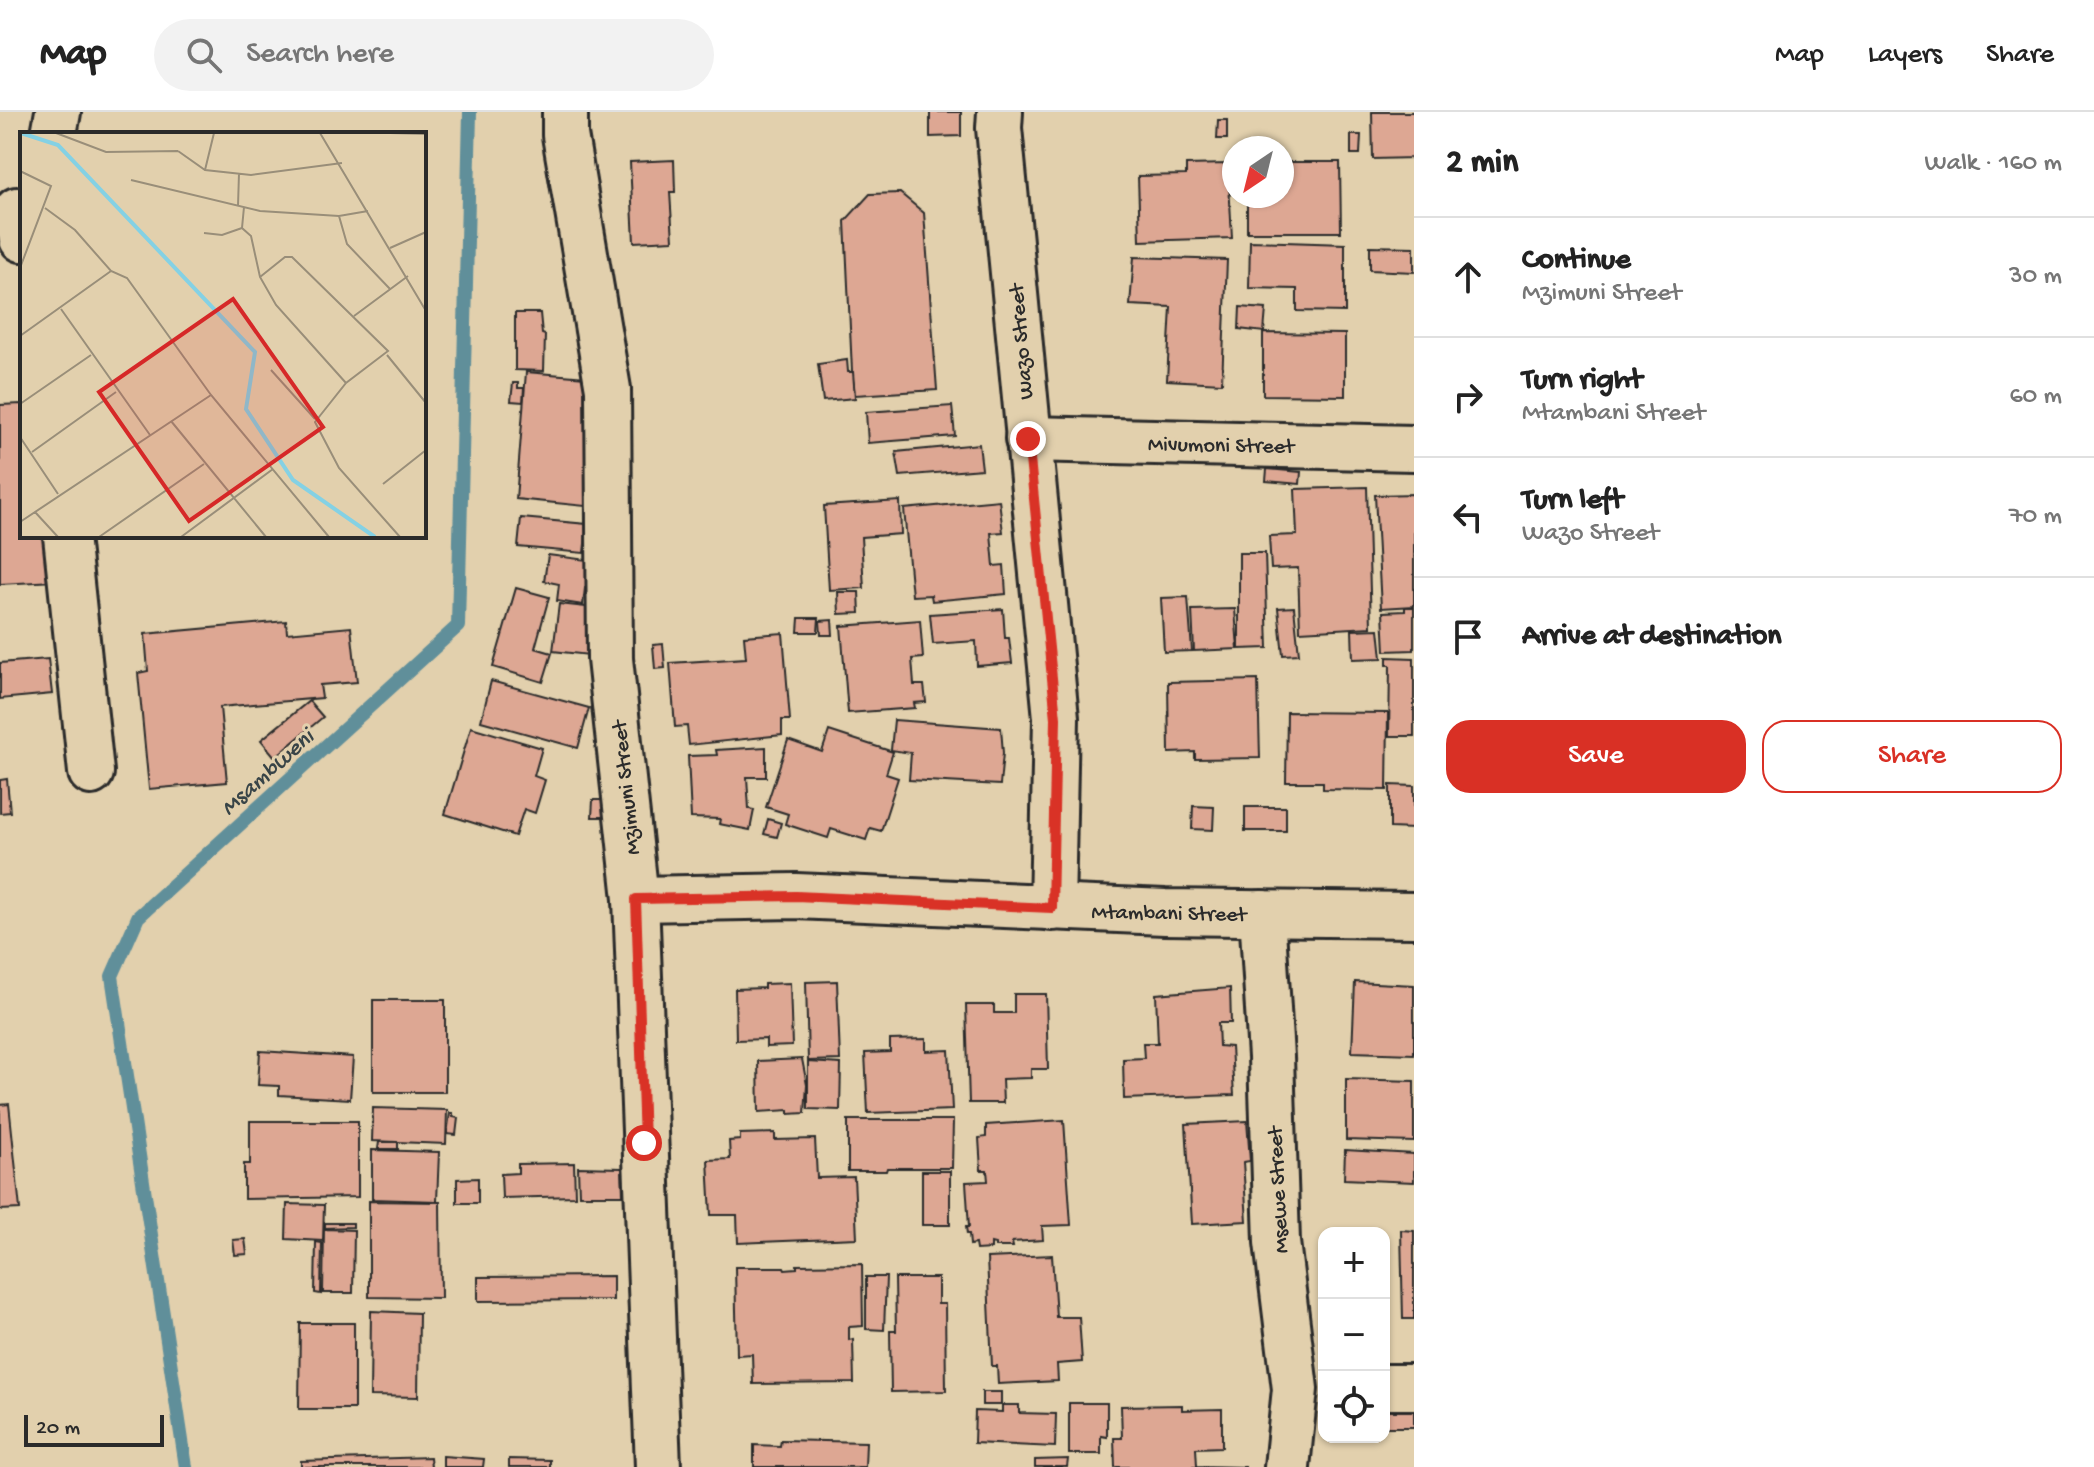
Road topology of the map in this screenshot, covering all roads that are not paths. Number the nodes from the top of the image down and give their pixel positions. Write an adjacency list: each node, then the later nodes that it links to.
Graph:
1 (58, 112): 4 (street)
2 (565, 112): 9 (street, Mzimuni Street)
3 (1000, 112): 5 (street, Wazo Street)
4 (54, 132)
5 (1028, 439): 6 (street, Mivumoni Street); 10 (street, Wazo Street)
6 (1414, 448)
7 (66, 538): 8 (street)
8 (91, 772)
9 (636, 899): 10 (street, Mtambani Street); 16 (street, Mzimuni Street)
10 (1052, 908): 11 (street, Mtambani Street)
11 (1262, 913): 12 (street, Mtambani Street); 15 (street, Msewe Street)
12 (1414, 915)
13 (1390, 1387): 14 (street)
14 (1414, 1387)
15 (1309, 1389): 17 (street, Msewe Street)
16 (658, 1467)
17 (1287, 1467)

